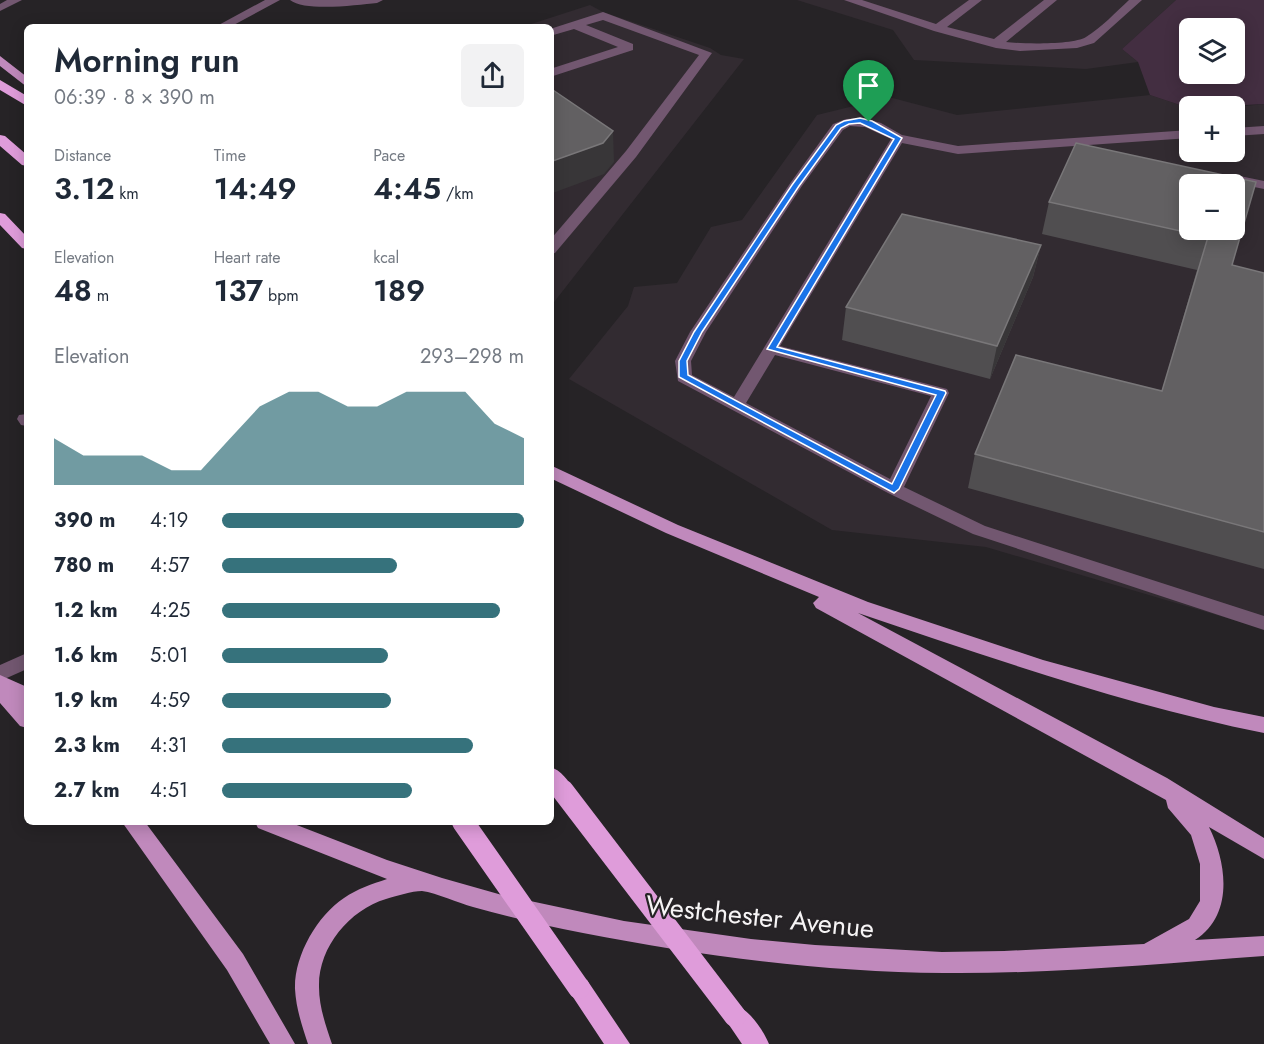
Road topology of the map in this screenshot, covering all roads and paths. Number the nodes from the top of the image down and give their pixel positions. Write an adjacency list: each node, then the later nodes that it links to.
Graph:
1 (16, 0): 9 (lane)
2 (274, 0): 10 (lane)
3 (296, 0): 4 (lane)
4 (377, 0)
5 (850, 0): 12 (lane)
6 (976, 0): 12 (lane)
7 (1051, 0): 14 (lane)
8 (1136, 0): 14 (lane)
9 (0, 8)
10 (227, 24)
11 (574, 25): 13 (lane); 16 (lane); 32 (lane)
12 (938, 28): 14 (lane)
13 (554, 32)
14 (996, 44)
15 (0, 60): 17 (main road)
16 (554, 72)
17 (24, 80)
18 (0, 84): 19 (highway)
19 (24, 100)
20 (1264, 130): 21 (lane)
21 (1245, 131)
22 (1179, 135): 25 (lane)
23 (898, 138): 25 (lane); 33 (lane); 34 (lane)
24 (0, 139): 27 (highway)
25 (1064, 142): 26 (lane)
26 (1107, 152)
27 (24, 159)
28 (1245, 181): 29 (lane)
29 (1264, 185)
30 (0, 217): 31 (highway)
31 (24, 241)
32 (554, 245)
33 (771, 349): 34 (lane); 36 (lane)
34 (737, 405): 36 (lane)
35 (554, 473): 37 (main road)
36 (894, 489): 38 (lane)
37 (746, 561): 45 (main road); 47 (main road)
38 (1264, 623)
39 (24, 662): 40 (lane)
40 (0, 673)
41 (0, 683): 43 (main road)
42 (0, 690): 44 (main road)
43 (24, 695)
44 (24, 717)
45 (1264, 725)
46 (557, 783): 58 (highway, bridge)
47 (1159, 784): 51 (main road); 54 (main road)
48 (135, 825): 55 (main road)
49 (274, 825): 52 (main road, Westchester Avenue)
50 (465, 825): 57 (highway, bridge)
51 (1264, 850)
52 (421, 881): 54 (main road, Westchester Avenue); 56 (main road)
53 (1264, 946): 54 (main road, Westchester Avenue)
54 (1141, 955)
55 (283, 1044)
56 (320, 1044)
57 (618, 1044)
58 (757, 1044)

